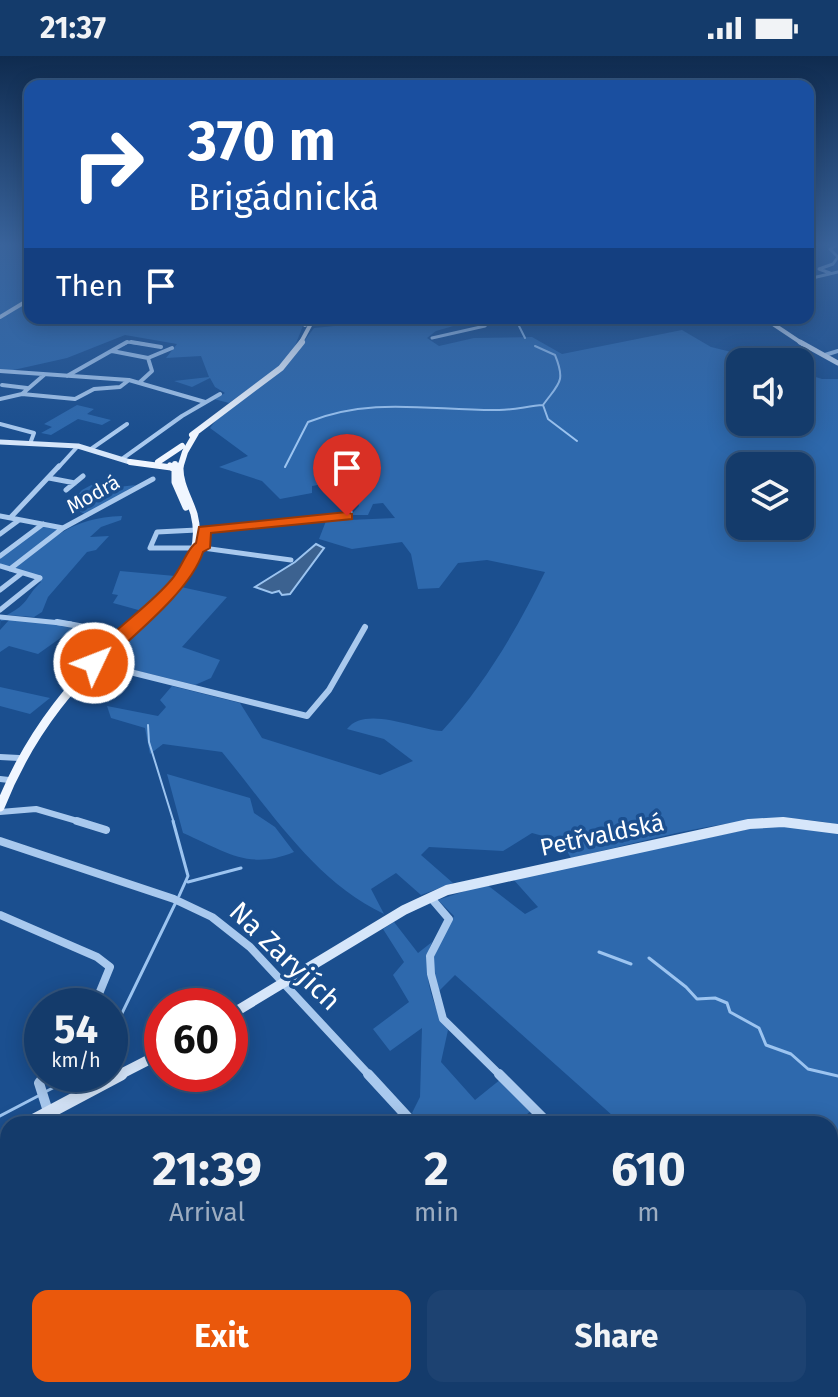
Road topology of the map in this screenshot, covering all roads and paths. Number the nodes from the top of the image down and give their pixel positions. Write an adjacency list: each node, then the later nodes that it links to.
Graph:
1 (309, 324): 6 (main road)
2 (309, 324): 11 (main road)
3 (321, 324): 6 (street)
4 (488, 324): 7 (street)
5 (773, 324): 13 (street)
6 (307, 333): 11 (main road)
7 (432, 338)
8 (161, 347): 10 (street)
9 (172, 348): 14 (street)
10 (112, 351): 14 (street); 19 (street)
11 (296, 351): 30 (main road)
12 (838, 351): 13 (street)
13 (825, 355): 15 (street)
14 (148, 358): 21 (street)
15 (838, 363)
16 (0, 371): 17 (street)
17 (19, 373): 18 (street); 22 (street)
18 (44, 375): 19 (street); 23 (street)
19 (67, 376): 20 (street)
20 (129, 380): 21 (street); 24 (street)
21 (140, 382): 27 (street)
22 (1, 386): 23 (street)
23 (27, 388): 24 (street)
24 (22, 394): 26 (street)
25 (220, 394): 27 (street)
26 (0, 399)
27 (205, 402): 36 (street)
28 (0, 424): 31 (street)
29 (127, 424): 35 (street)
30 (196, 433): 34 (main road); 39 (main road)
31 (31, 441): 32 (street); 33 (street)
32 (0, 442)
33 (78, 446): 35 (street); 41 (street)
34 (182, 446): 38 (main road); 39 (main road)
35 (91, 449): 36 (street)
36 (122, 459): 37 (street)
37 (130, 462): 38 (main road)
38 (148, 466): 39 (main road); 43 (main road)
39 (177, 467): 43 (main road); 49 (main road)
40 (83, 476): 44 (street)
41 (49, 478): 44 (street); 51 (street)
42 (153, 479): 47 (street, Modrá)
43 (175, 482): 49 (main road)
44 (75, 483): 45 (street)
45 (66, 490)
46 (339, 494): 58 (street)
47 (119, 499): 48 (street); 54 (street, Modrá)
48 (126, 503)
49 (191, 512): 55 (main road)
50 (1, 516): 51 (street, Modrá)
51 (11, 517): 52 (street, Modrá)
52 (19, 520): 53 (street, Modrá); 56 (street)
53 (43, 524): 54 (street, Modrá); 60 (street)
54 (63, 528): 62 (street)
55 (197, 530): 57 (street); 58 (main road)
56 (0, 534)
57 (150, 548): 58 (street); 59 (street)
58 (200, 548): 61 (street); 68 (main road)
59 (148, 555)
60 (0, 556)
61 (291, 560)
62 (4, 568): 63 (street)
63 (22, 573): 64 (street); 65 (street)
64 (0, 590)
65 (0, 610)
66 (0, 617): 68 (street)
67 (365, 627): 69 (street)
68 (124, 635): 69 (main road)
69 (94, 663): 71 (main road)
70 (0, 757): 71 (street)
71 (19, 758): 72 (main road)
72 (4, 780): 73 (main road)
73 (0, 810): 75 (street)
74 (838, 829): 77 (street, Petřvaldská)
75 (106, 830)
76 (0, 841): 79 (street, Na Zaryjích)
77 (429, 897): 79 (street, Petřvaldská); 87 (street)
78 (0, 915): 80 (street)
79 (284, 983): 81 (street, Petřvaldská); 86 (street, Na Zaryjích)
80 (101, 988)
81 (248, 1004)
82 (144, 1064): 85 (street)
83 (41, 1092): 84 (street)
84 (49, 1116)
85 (55, 1116)
86 (407, 1116)
87 (541, 1116)

